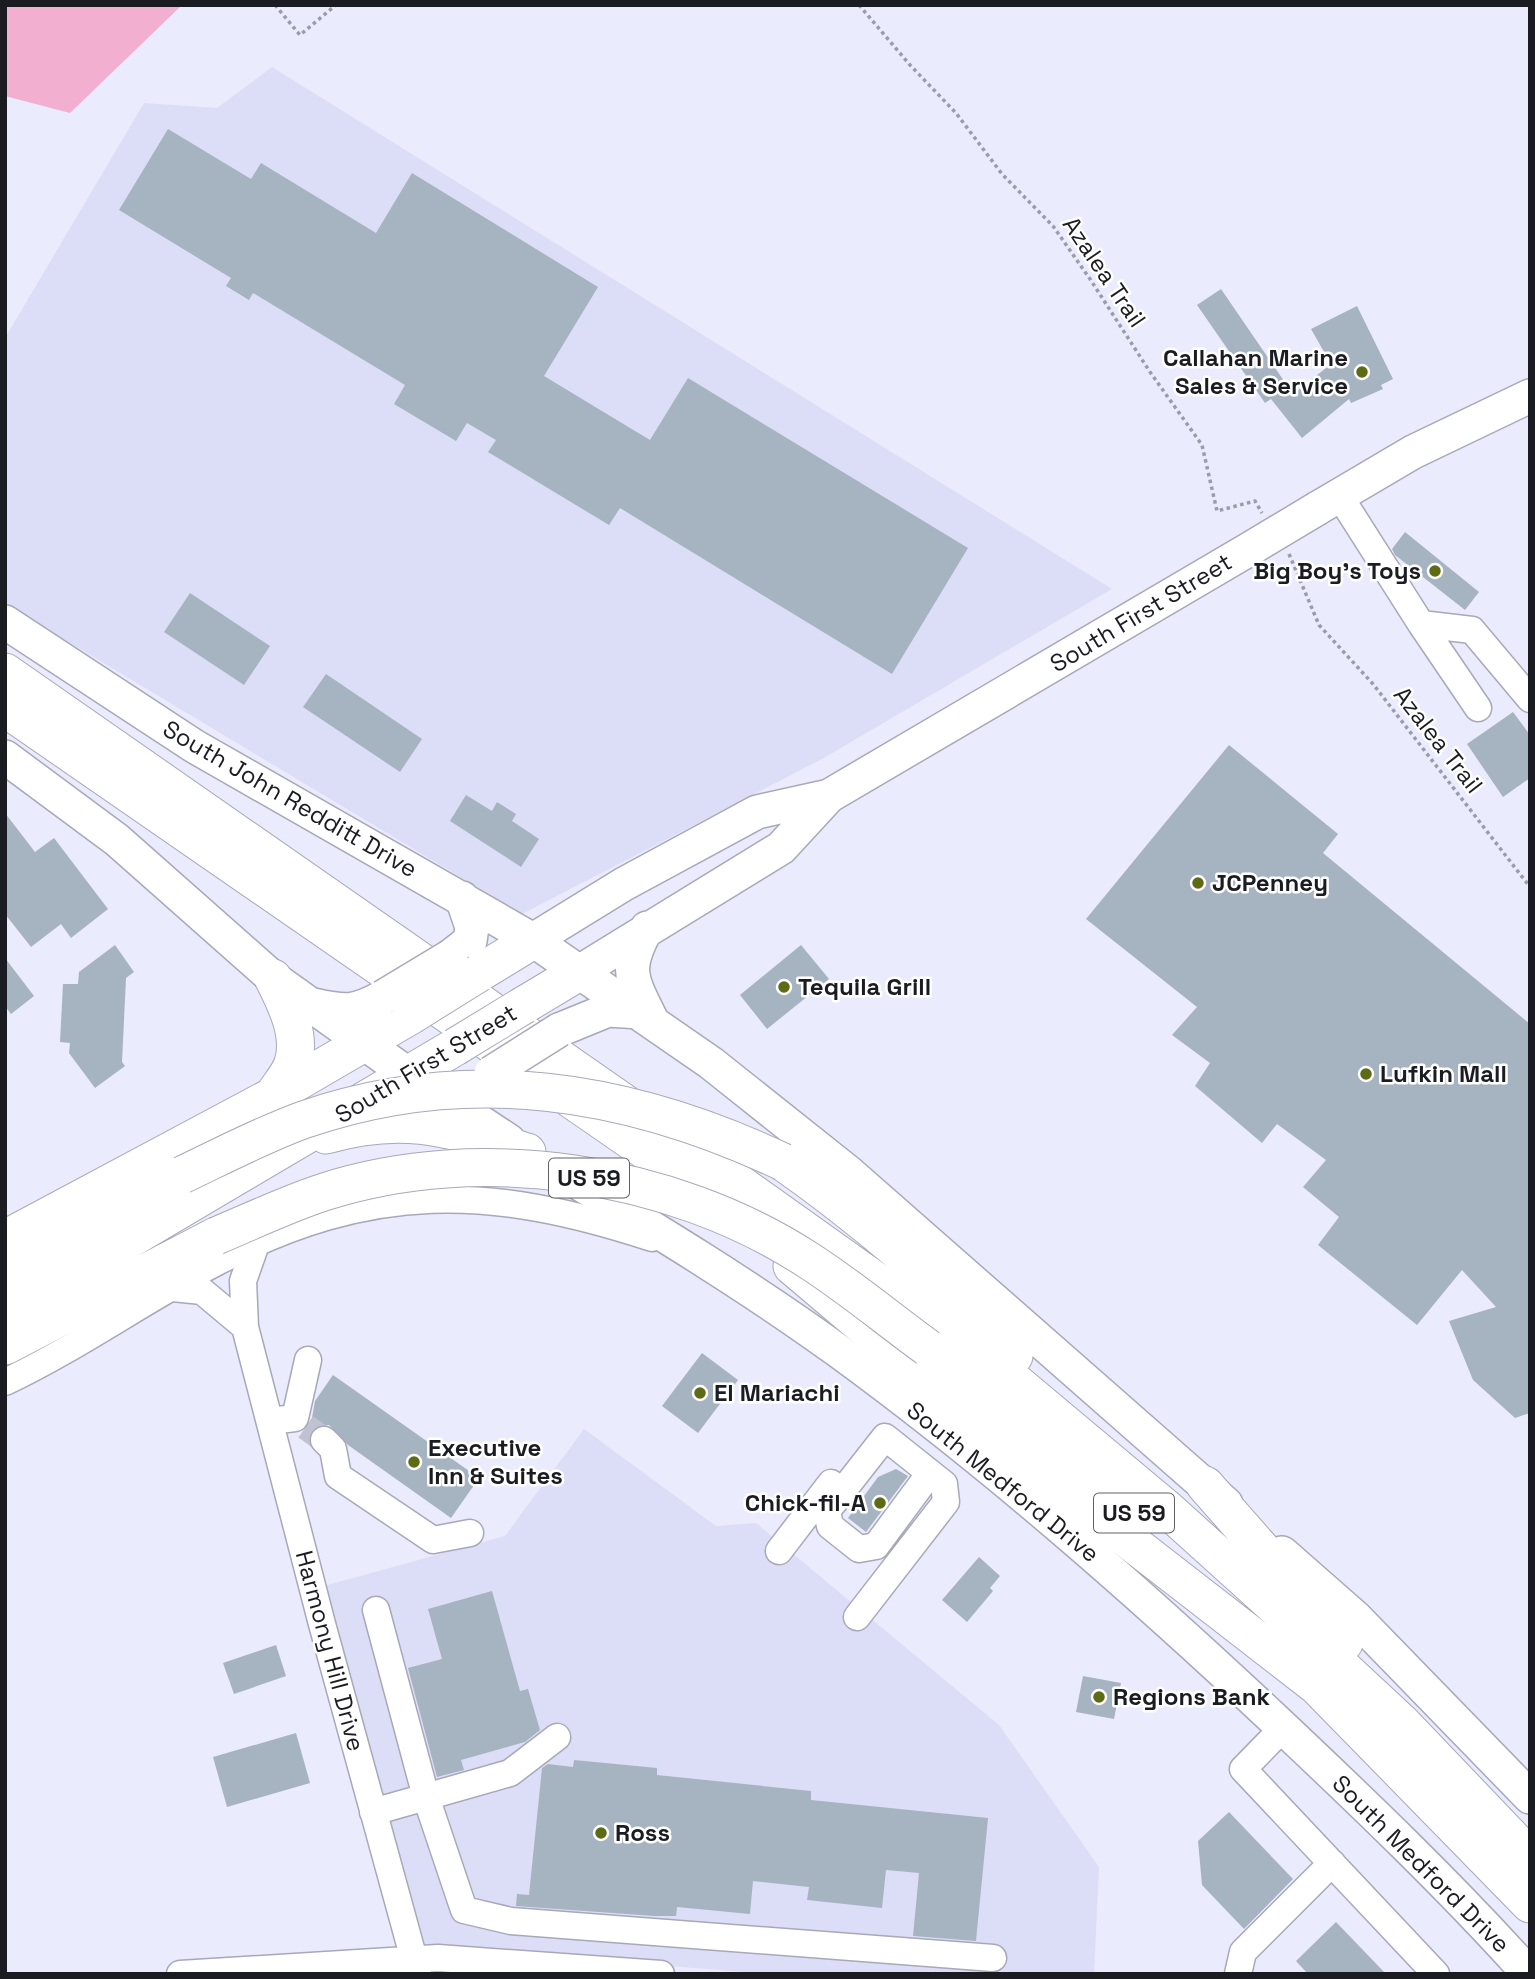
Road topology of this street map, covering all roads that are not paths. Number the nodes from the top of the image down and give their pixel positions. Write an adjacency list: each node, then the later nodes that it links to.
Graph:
1 (1530, 396): 2 (main road, South First Street)
2 (1328, 502): 4 (street); 10 (main road, South First Street, bridge)
3 (5, 622): 11 (main road, South John Redditt Drive)
4 (1421, 624): 6 (street); 8 (street)
5 (5, 673): 40 (highway)
6 (1524, 687)
7 (5, 708): 47 (highway)
8 (1478, 708)
9 (5, 757): 16 (main road)
10 (829, 796): 12 (main road, South First Street); 13 (main road, South First Street)
11 (462, 898): 13 (main road, South John Redditt Drive); 14 (main road)
12 (647, 928): 15 (main road, South First Street); 19 (main road)
13 (533, 940): 14 (highway, South First Street); 15 (main road, South John Redditt Drive)
14 (465, 964): 18 (highway, South First Street, bridge)
15 (579, 972): 19 (main road); 21 (highway, South First Street, bridge)
16 (272, 978): 17 (main road); 22 (highway)
17 (312, 1004): 18 (main road); 20 (main road)
18 (397, 1007): 20 (highway, South First Street)
19 (646, 1017): 23 (main road, bridge); 39 (main road)
20 (365, 1044): 21 (main road); 22 (highway, South First Street)
21 (409, 1075): 23 (main road, South Medford Drive); 24 (highway, South First Street)
22 (273, 1096): 26 (highway, South First Street)
23 (468, 1113): 25 (main road, South Medford Drive)
24 (291, 1145): 25 (highway); 31 (highway, South First Street)
25 (527, 1152): 28 (main road, South Medford Drive)
26 (5, 1239)
27 (256, 1244): 28 (street); 30 (street); 32 (street, Harmony Hill Drive)
28 (689, 1250): 49 (main road, South Medford Drive)
29 (5, 1275): 40 (highway, US 59, bridge)
30 (173, 1288): 32 (street); 35 (street)
31 (5, 1308)
32 (245, 1326): 36 (street, Harmony Hill Drive)
33 (5, 1346): 47 (highway, US 59, bridge)
34 (308, 1360): 36 (street)
35 (5, 1382)
36 (299, 1427): 42 (street); 53 (street, Harmony Hill Drive)
37 (885, 1437): 38 (street); 38 (street); 41 (street)
38 (930, 1473): 44 (street)
39 (1205, 1485): 48 (highway); 52 (main road)
40 (1168, 1510): 48 (highway, US 59)
41 (801, 1523): 43 (street); 44 (street)
42 (470, 1533)
43 (779, 1551)
44 (882, 1585): 46 (street)
45 (376, 1610): 51 (street)
46 (857, 1617)
47 (1327, 1695): 56 (highway, US 59)
48 (1402, 1723): 54 (highway, US 59)
49 (1283, 1728): 55 (street); 59 (main road, South Medford Drive)
50 (557, 1737): 51 (street)
51 (426, 1797): 53 (street); 57 (street)
52 (1530, 1797)
53 (373, 1812): 58 (street, Harmony Hill Drive)
54 (1530, 1857)
55 (1332, 1863): 62 (street); 63 (street)
56 (1530, 1904)
57 (993, 1958)
58 (416, 1966): 60 (street); 61 (street)
59 (1519, 1968)
60 (180, 1974)
61 (661, 1974)
62 (1238, 1974)
63 (1436, 1974)

